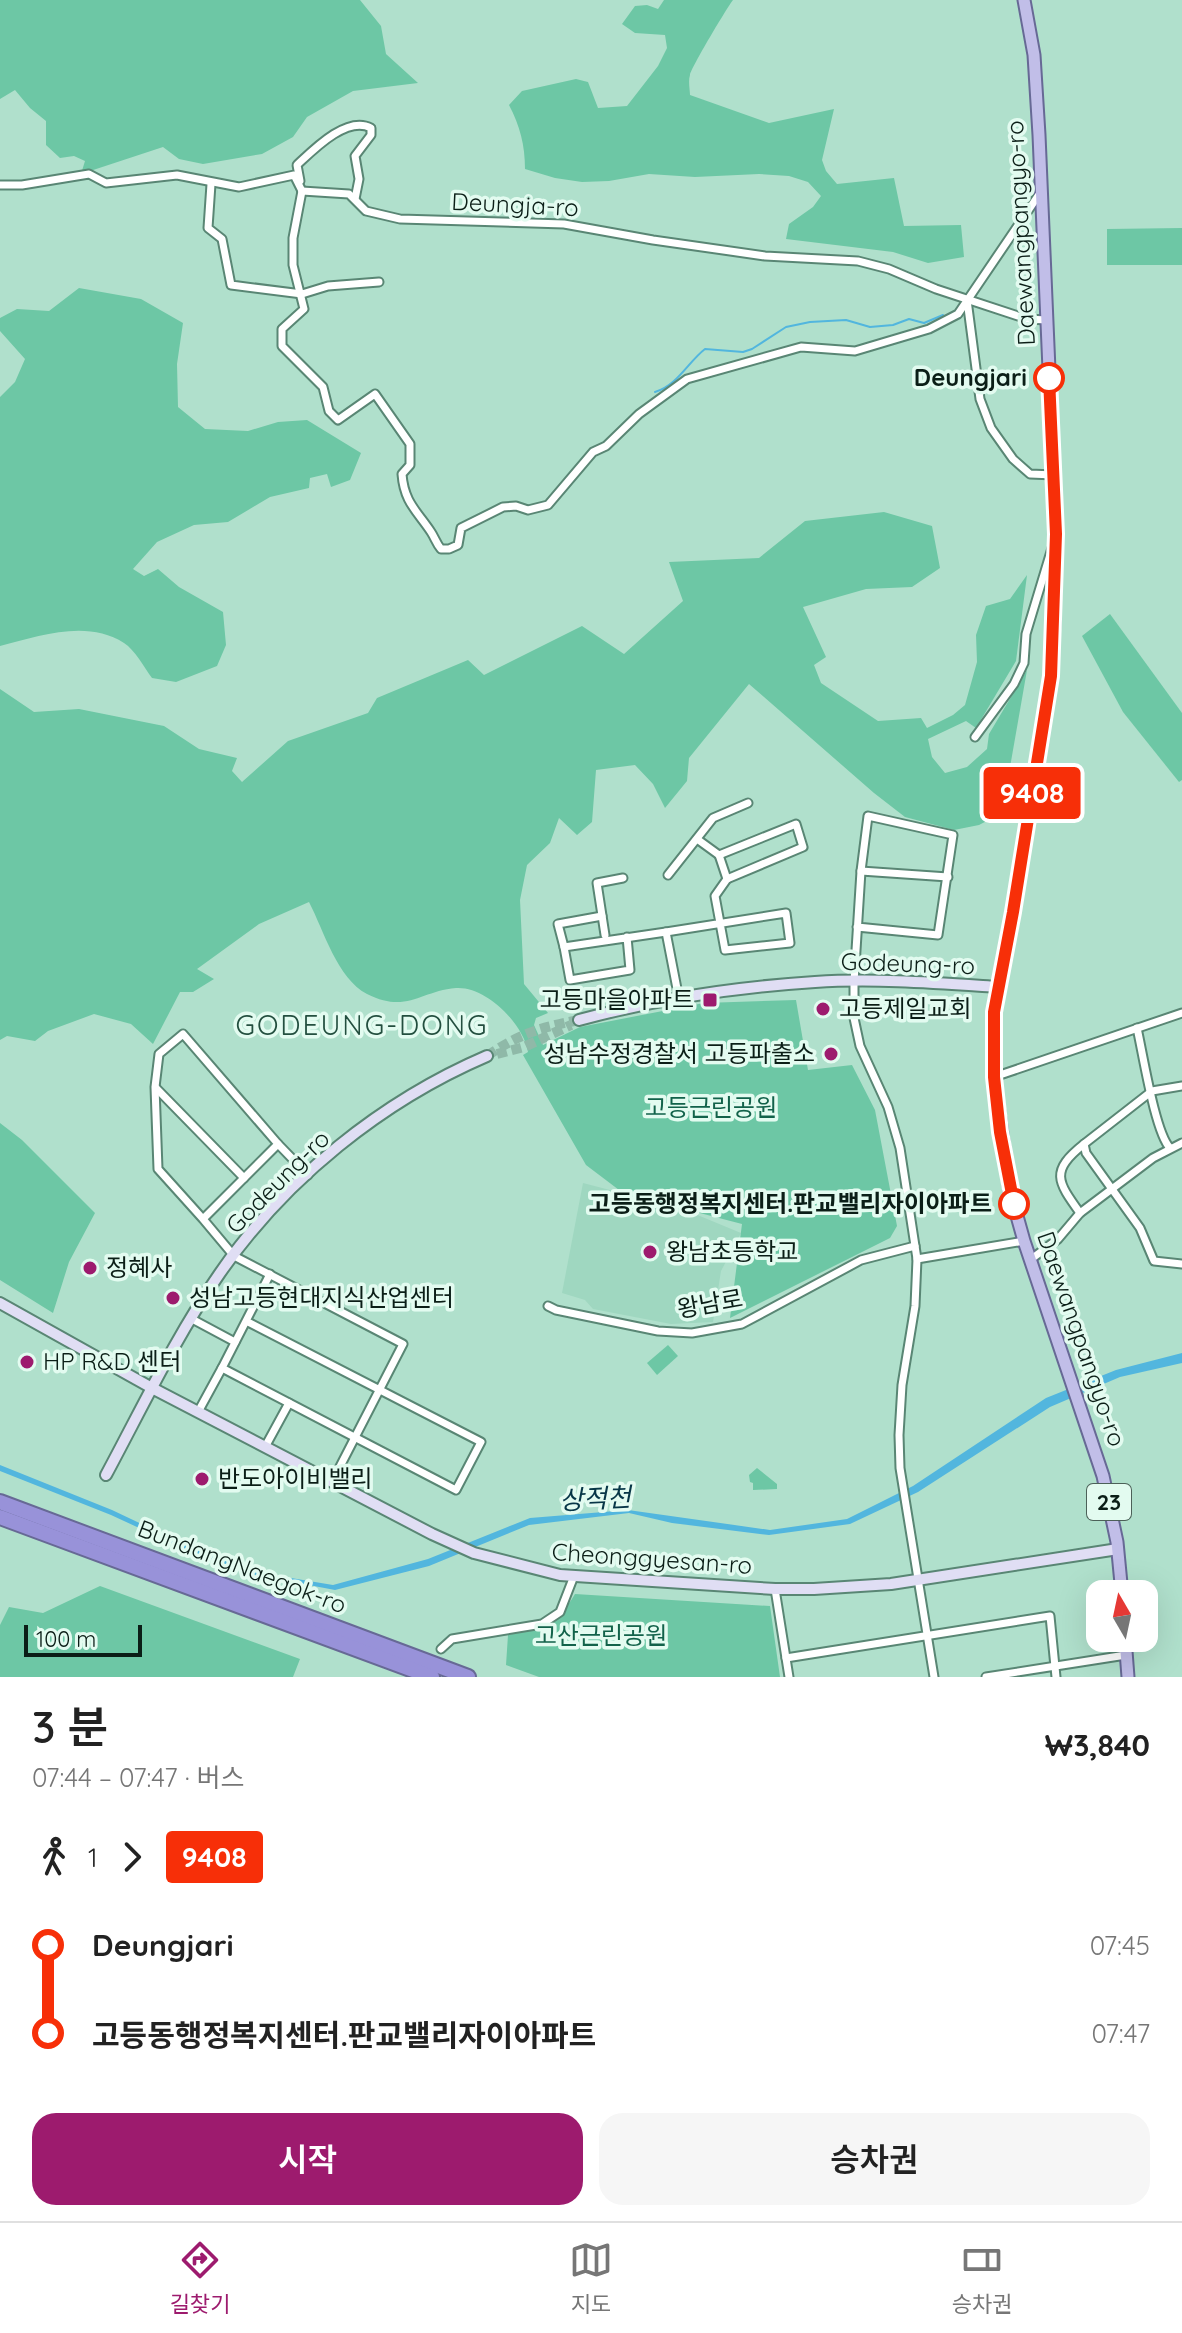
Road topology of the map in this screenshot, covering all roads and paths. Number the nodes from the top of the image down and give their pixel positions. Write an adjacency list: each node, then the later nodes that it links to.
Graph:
1 (1024, 0): 5 (main road, Daewangpangyo-ro / 23)
2 (211, 184): 3 (street, Deungja-ro); 4 (street, Deungja-ro); 8 (street)
3 (0, 185)
4 (302, 191): 6 (street, Deungja-ro); 6 (street); 8 (street)
5 (1041, 192): 9 (street); 10 (main road, Daewangpangyo-ro / 23)
6 (355, 199): 9 (street, Deungja-ro)
7 (379, 282): 8 (street)
8 (302, 294): 9 (street)
9 (967, 298): 10 (street, Deungja-ro); 11 (street)
10 (1047, 320): 11 (main road, Daewangpangyo-ro / 23)
11 (1054, 475): 12 (main road, Daewangpangyo-ro / 23)
12 (1056, 534): 13 (street); 30 (main road, Daewangpangyo-ro / 23)
13 (975, 737)
14 (748, 803): 15 (street)
15 (697, 839): 16 (street); 18 (street)
16 (719, 855): 21 (street); 21 (street)
17 (861, 871): 19 (street); 19 (street); 24 (street)
18 (668, 875)
19 (948, 877): 24 (street)
20 (623, 878): 22 (street)
21 (727, 879): 23 (street)
22 (602, 916): 26 (street); 28 (street)
23 (721, 923): 23 (street); 25 (street)
24 (857, 927): 29 (street)
25 (666, 932): 27 (street); 31 (street)
26 (605, 935)
27 (627, 937): 28 (street); 28 (street)
28 (564, 947)
29 (854, 982): 30 (main road, Godeung-ro); 31 (main road, Godeung-ro); 50 (street)
30 (999, 987): 36 (main road, Daewangpangyo-ro / 23)
31 (679, 999): 33 (main road, Godeung-ro)
32 (1182, 1013): 34 (street)
33 (579, 1020)
34 (1137, 1028): 36 (street); 39 (street)
35 (487, 1056): 44 (main road, Godeung-ro)
36 (994, 1077): 49 (main road, Daewangpangyo-ro / 23)
37 (1182, 1086): 39 (street)
38 (155, 1087): 41 (street); 45 (street); 48 (street)
39 (1152, 1091): 42 (street); 43 (street)
40 (1182, 1143): 43 (street)
41 (278, 1144): 44 (street); 45 (street)
42 (1084, 1144): 46 (street); 47 (street)
43 (1170, 1148): 46 (street)
44 (308, 1175): 51 (main road, Godeung-ro)
45 (244, 1178): 48 (street)
46 (1113, 1188): 47 (street); 54 (street)
47 (1080, 1213): 53 (street)
48 (203, 1219): 51 (street)
49 (1024, 1241): 52 (street); 53 (main road, Daewangpangyo-ro / 23)
50 (915, 1246): 52 (street); 57 (street, 왕남로)
51 (234, 1256): 55 (street); 58 (main road, Godeung-ro)
52 (917, 1259): 74 (street)
53 (1030, 1260): 72 (main road, Daewangpangyo-ro / 23)
54 (1182, 1264)
55 (270, 1274): 59 (street); 63 (street)
56 (1, 1304): 62 (main road, Cheonggyesan-ro)
57 (548, 1306)
58 (192, 1319): 60 (street); 62 (main road, Godeung-ro)
59 (246, 1321): 60 (street); 63 (street)
60 (235, 1342): 61 (street)
61 (222, 1368): 64 (street); 65 (street)
62 (152, 1388): 65 (main road, Cheonggyesan-ro); 68 (main road, Godeung-ro)
63 (380, 1388): 66 (street); 66 (street)
64 (289, 1403): 66 (street); 67 (street)
65 (198, 1412): 67 (main road, Cheonggyesan-ro)
66 (355, 1438): 69 (street)
67 (265, 1447): 69 (main road, Cheonggyesan-ro)
68 (106, 1475)
69 (332, 1482): 73 (main road, Cheonggyesan-ro)
70 (0, 1502): 84 (highway, BundangNaegok-ro)
71 (0, 1517): 83 (highway, BundangNaegok-ro)
72 (1118, 1549): 74 (main road, Cheonggyesan-ro); 75 (main road, Daewangpangyo-ro / 23)
73 (574, 1576): 76 (main road, Cheonggyesan-ro); 78 (street)
74 (919, 1580): 76 (main road, Cheonggyesan-ro); 77 (street)
75 (1121, 1580)
76 (775, 1589): 81 (street)
77 (928, 1636): 81 (street); 82 (street); 86 (street)
78 (441, 1649)
79 (1126, 1652): 80 (main road)
80 (1126, 1655): 82 (street); 89 (main road)
81 (786, 1658): 85 (street)
82 (1055, 1665): 87 (street); 88 (street)
83 (432, 1677)
84 (468, 1677)
85 (789, 1677)
86 (934, 1677)
87 (986, 1677)
88 (1056, 1677)
89 (1128, 1677)

